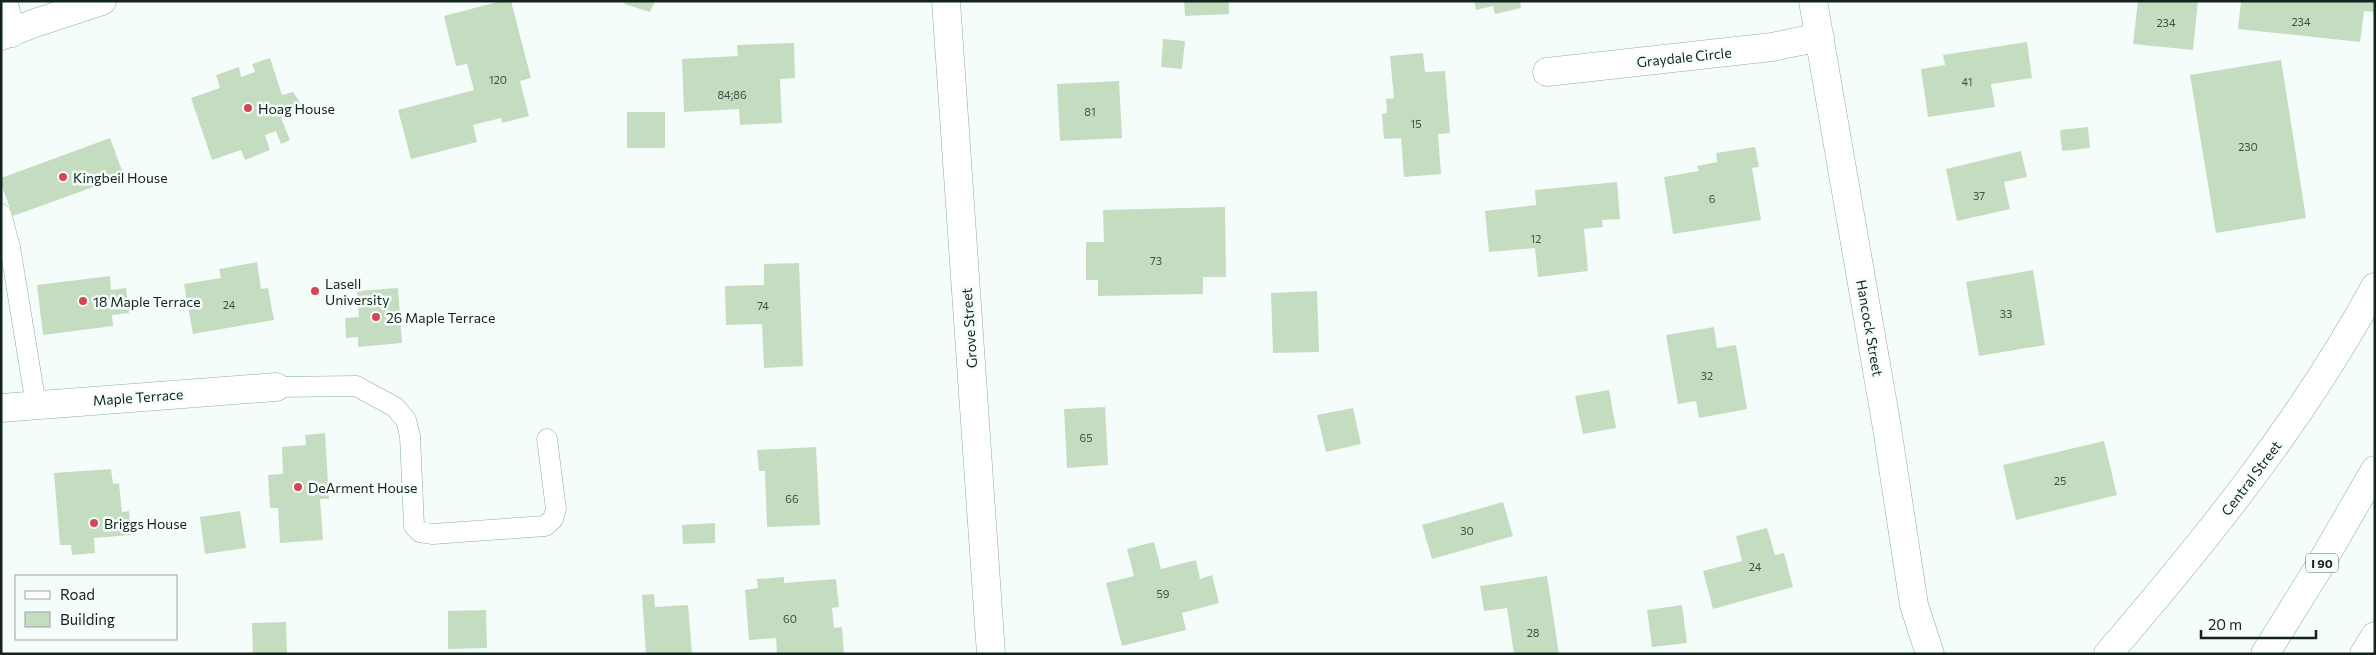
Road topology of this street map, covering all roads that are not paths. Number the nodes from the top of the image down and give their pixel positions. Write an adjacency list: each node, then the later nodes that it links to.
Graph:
1 (3, 1): 5 (main road)
2 (102, 1): 5 (main road)
3 (946, 1): 16 (main road, Grove Street)
4 (1813, 1): 6 (main road, Hancock Street)
5 (6, 35)
6 (1820, 37): 7 (main road, Graydale Circle); 17 (main road, Hancock Street)
7 (1547, 72)
8 (1, 214): 11 (lane)
9 (2375, 287): 18 (main road, Central Street)
10 (276, 387): 11 (main road, Maple Terrace); 13 (lane)
11 (36, 405): 12 (main road, Maple Terrace)
12 (1, 408)
13 (547, 439)
14 (2375, 470): 19 (main road, I 90)
15 (2375, 636): 20 (main road)
16 (991, 654)
17 (1930, 654)
18 (2108, 654)
19 (2265, 654)
20 (2364, 654)

